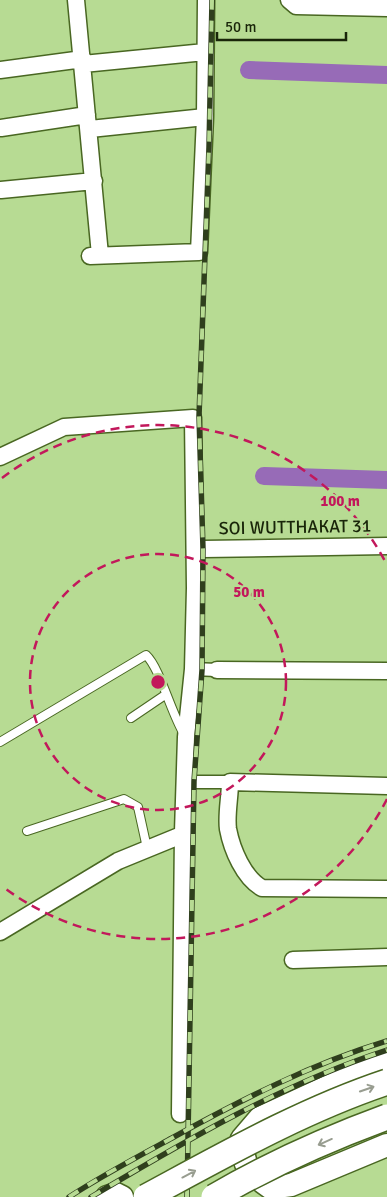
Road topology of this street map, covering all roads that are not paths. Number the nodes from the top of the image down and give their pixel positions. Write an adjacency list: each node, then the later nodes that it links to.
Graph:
1 (76, 0): 6 (street)
2 (206, 0): 5 (street)
3 (289, 0): 4 (street)
4 (387, 8)
5 (205, 52): 6 (street); 8 (street)
6 (83, 61): 7 (street); 9 (street)
7 (0, 70)
8 (206, 117): 9 (street); 11 (street)
9 (88, 122): 10 (street); 11 (street)
10 (1, 128)
11 (94, 181): 12 (street)
12 (1, 190)
13 (0, 458): 16 (street)
14 (387, 546): 15 (street, SOI WUTTHAKAT 31)
15 (203, 549)
16 (193, 669): 17 (street); 21 (street)
17 (217, 670): 18 (street)
18 (387, 671)
19 (165, 695): 20 (lane); 21 (lane); 22 (lane)
20 (131, 718)
21 (186, 737): 23 (street)
22 (0, 742)
23 (186, 782): 24 (street); 27 (street)
24 (230, 782): 25 (street); 29 (street)
25 (387, 786)
26 (27, 831): 28 (lane)
27 (184, 834): 28 (street); 35 (street)
28 (147, 848): 30 (street)
29 (387, 889)
30 (0, 932)
31 (387, 957): 32 (street)
32 (293, 960)
33 (387, 1062): 37 (main road)
34 (387, 1082): 40 (main road, one-way to 34, bridge)
35 (180, 1114)
36 (387, 1117): 41 (main road, one-way to 41, bridge)
37 (387, 1144)
38 (107, 1197): 39 (main road)
39 (122, 1197)
40 (146, 1197)
41 (214, 1197)

